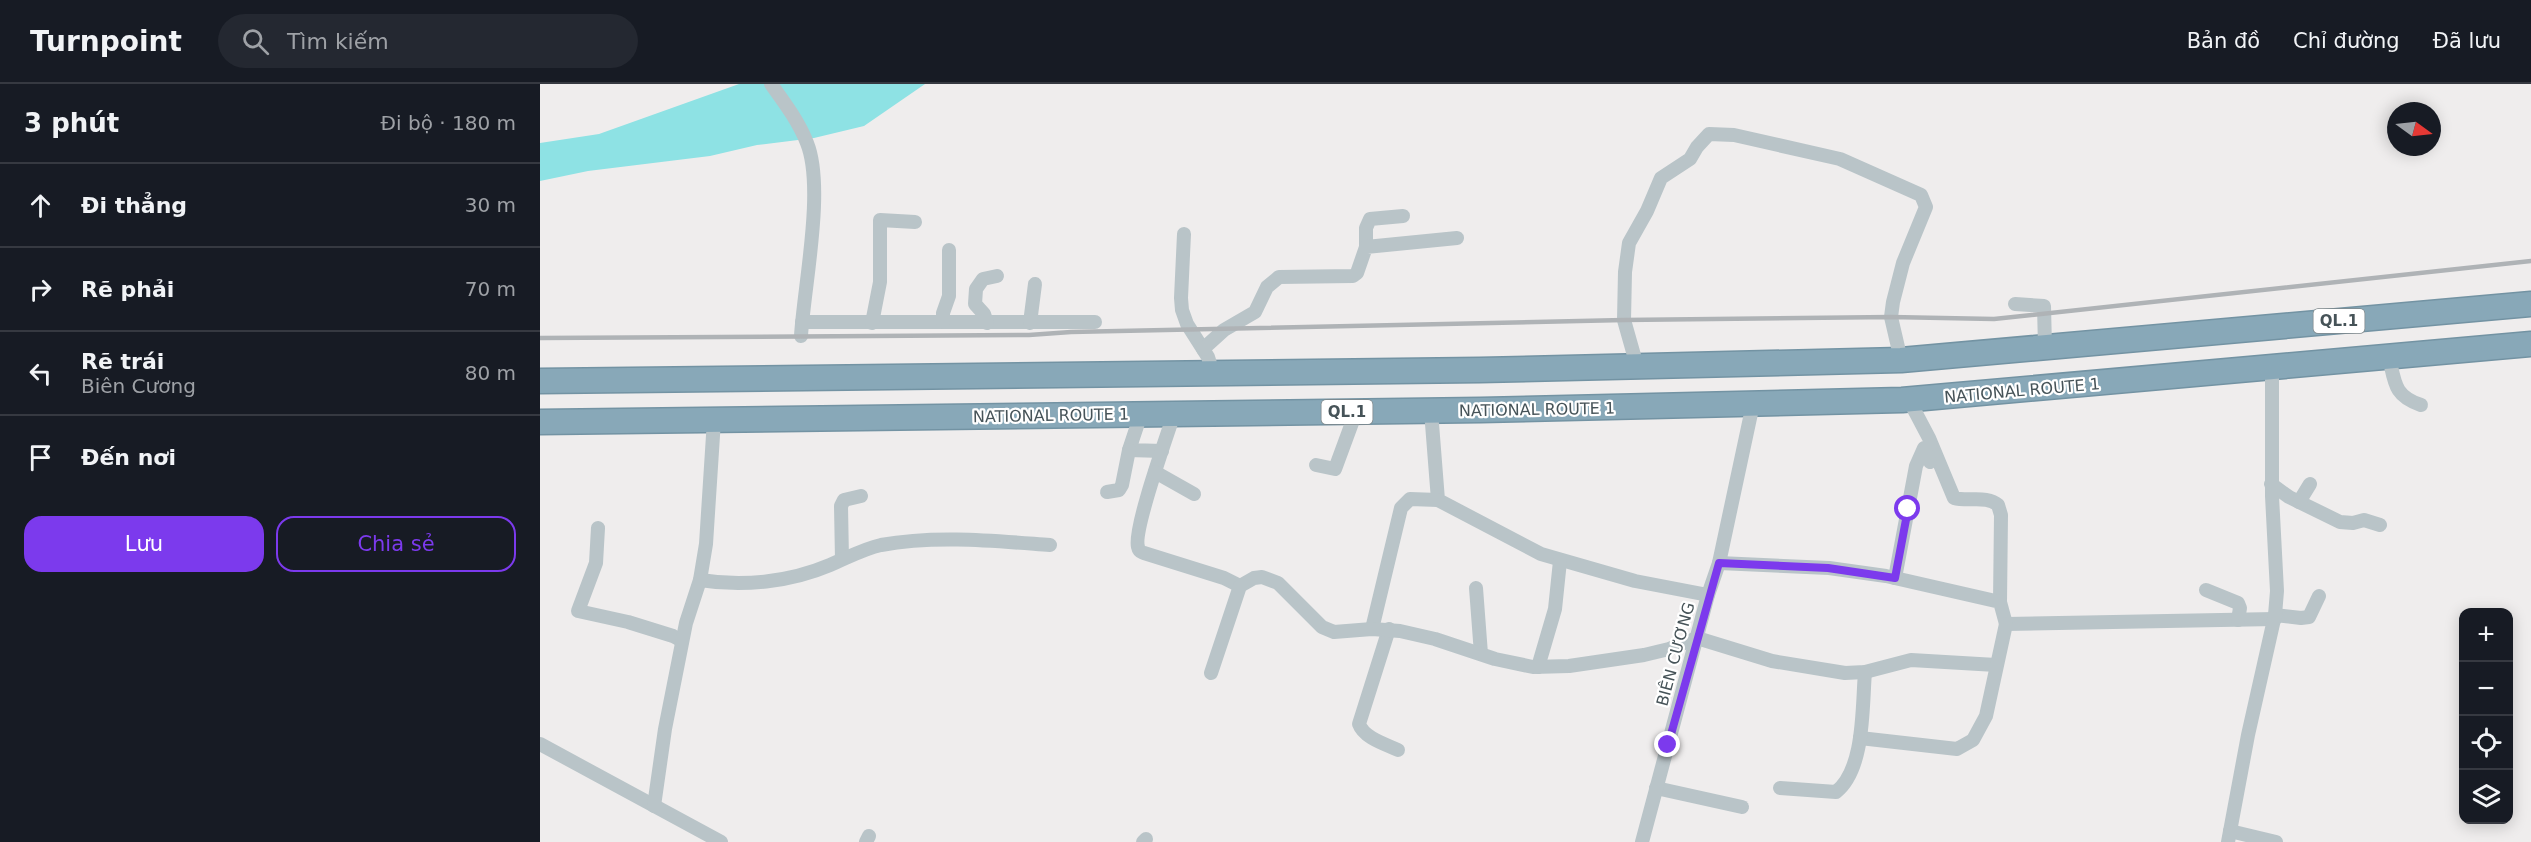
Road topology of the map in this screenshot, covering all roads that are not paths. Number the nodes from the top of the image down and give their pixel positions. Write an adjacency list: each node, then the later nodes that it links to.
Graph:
1 (771, 84): 15 (street)
2 (1403, 216): 6 (street)
3 (915, 222): 15 (street)
4 (1184, 234): 20 (street)
5 (1457, 238): 6 (street)
6 (1366, 247): 20 (street)
7 (949, 250): 12 (street)
8 (997, 276): 13 (street)
9 (1035, 284): 16 (street)
10 (2015, 304): 19 (street)
11 (2531, 304): 17 (highway, QL.1)
12 (943, 322): 13 (street); 15 (street)
13 (987, 322): 16 (street)
14 (1095, 322): 16 (street)
15 (872, 323)
16 (1030, 323)
17 (2148, 339): 19 (highway, QL.1); 26 (highway)
18 (2531, 344): 21 (highway, NATIONAL ROUTE 1 / QL.1)
19 (2045, 347): 22 (highway, QL.1)
20 (1203, 350): 25 (street)
21 (2390, 357): 24 (highway, NATIONAL ROUTE 1 / QL.1); 30 (street)
22 (1901, 360): 23 (highway, QL.1); 23 (street)
23 (1637, 366): 25 (highway, QL.1)
24 (2272, 368): 26 (highway, NATIONAL ROUTE 1 / QL.1); 41 (street)
25 (1213, 373): 27 (highway, QL.1)
26 (2153, 379): 28 (highway, NATIONAL ROUTE 1 / QL.1)
27 (540, 381)
28 (1909, 400): 29 (highway, NATIONAL ROUTE 1 / QL.1); 62 (street)
29 (1753, 404): 31 (highway, NATIONAL ROUTE 1 / QL.1); 54 (street, BIÊN CƯƠNG)
30 (2421, 405)
31 (1431, 411): 32 (highway, NATIONAL ROUTE 1 / QL.1); 47 (street)
32 (1356, 412): 34 (highway, NATIONAL ROUTE 1 / QL.1); 39 (street)
33 (1140, 414): 34 (highway, NATIONAL ROUTE 1 / QL.1); 35 (highway, NATIONAL ROUTE 1 / QL.1); 37 (street)
34 (1174, 414): 38 (street)
35 (714, 420): 36 (highway, NATIONAL ROUTE 1 / QL.1); 56 (street)
36 (540, 422)
37 (1130, 450): 38 (street); 43 (street)
38 (1162, 452): 40 (street)
39 (1316, 465)
40 (1155, 472): 44 (street); 57 (street)
41 (2271, 483): 48 (street); 63 (street)
42 (2310, 484): 48 (street)
43 (1107, 492)
44 (1194, 494)
45 (1943, 494): 55 (street)
46 (861, 496): 52 (street)
47 (1438, 500): 53 (street); 66 (street)
48 (2299, 502): 49 (street)
49 (2380, 525)
50 (598, 528): 69 (street)
51 (1050, 545): 52 (street)
52 (842, 559): 56 (street)
53 (1560, 561): 60 (street); 72 (street)
54 (1719, 563): 55 (street); 60 (street, BIÊN CƯƠNG)
55 (1895, 578): 62 (street)
56 (700, 580): 69 (street)
57 (1240, 586): 66 (street); 74 (street)
58 (1476, 588): 70 (street)
59 (2206, 590): 64 (street)
60 (1708, 595): 68 (street, BIÊN CƯƠNG)
61 (2319, 596): 63 (street)
62 (2000, 602): 65 (street)
63 (2275, 617): 64 (street); 82 (street)
64 (2238, 620): 65 (street)
65 (2006, 624): 71 (street)
66 (1372, 629): 67 (street)
67 (1389, 629): 70 (street); 77 (street)
68 (1697, 638): 72 (street); 73 (street); 78 (street, BIÊN CƯƠNG)
69 (682, 641): 80 (street)
70 (1481, 654): 72 (street)
71 (1996, 664): 73 (street); 75 (street)
72 (1538, 667)
73 (1865, 672): 75 (street)
74 (1210, 673)
75 (1860, 738): 79 (street)
76 (540, 744): 80 (street)
77 (1398, 750)
78 (1656, 788): 81 (street); 84 (street, BIÊN CƯƠNG)
79 (1780, 788)
80 (654, 806): 83 (street)
81 (1742, 807)
82 (2229, 837): 85 (street)
83 (721, 842)
84 (1642, 842)
85 (2276, 842)

